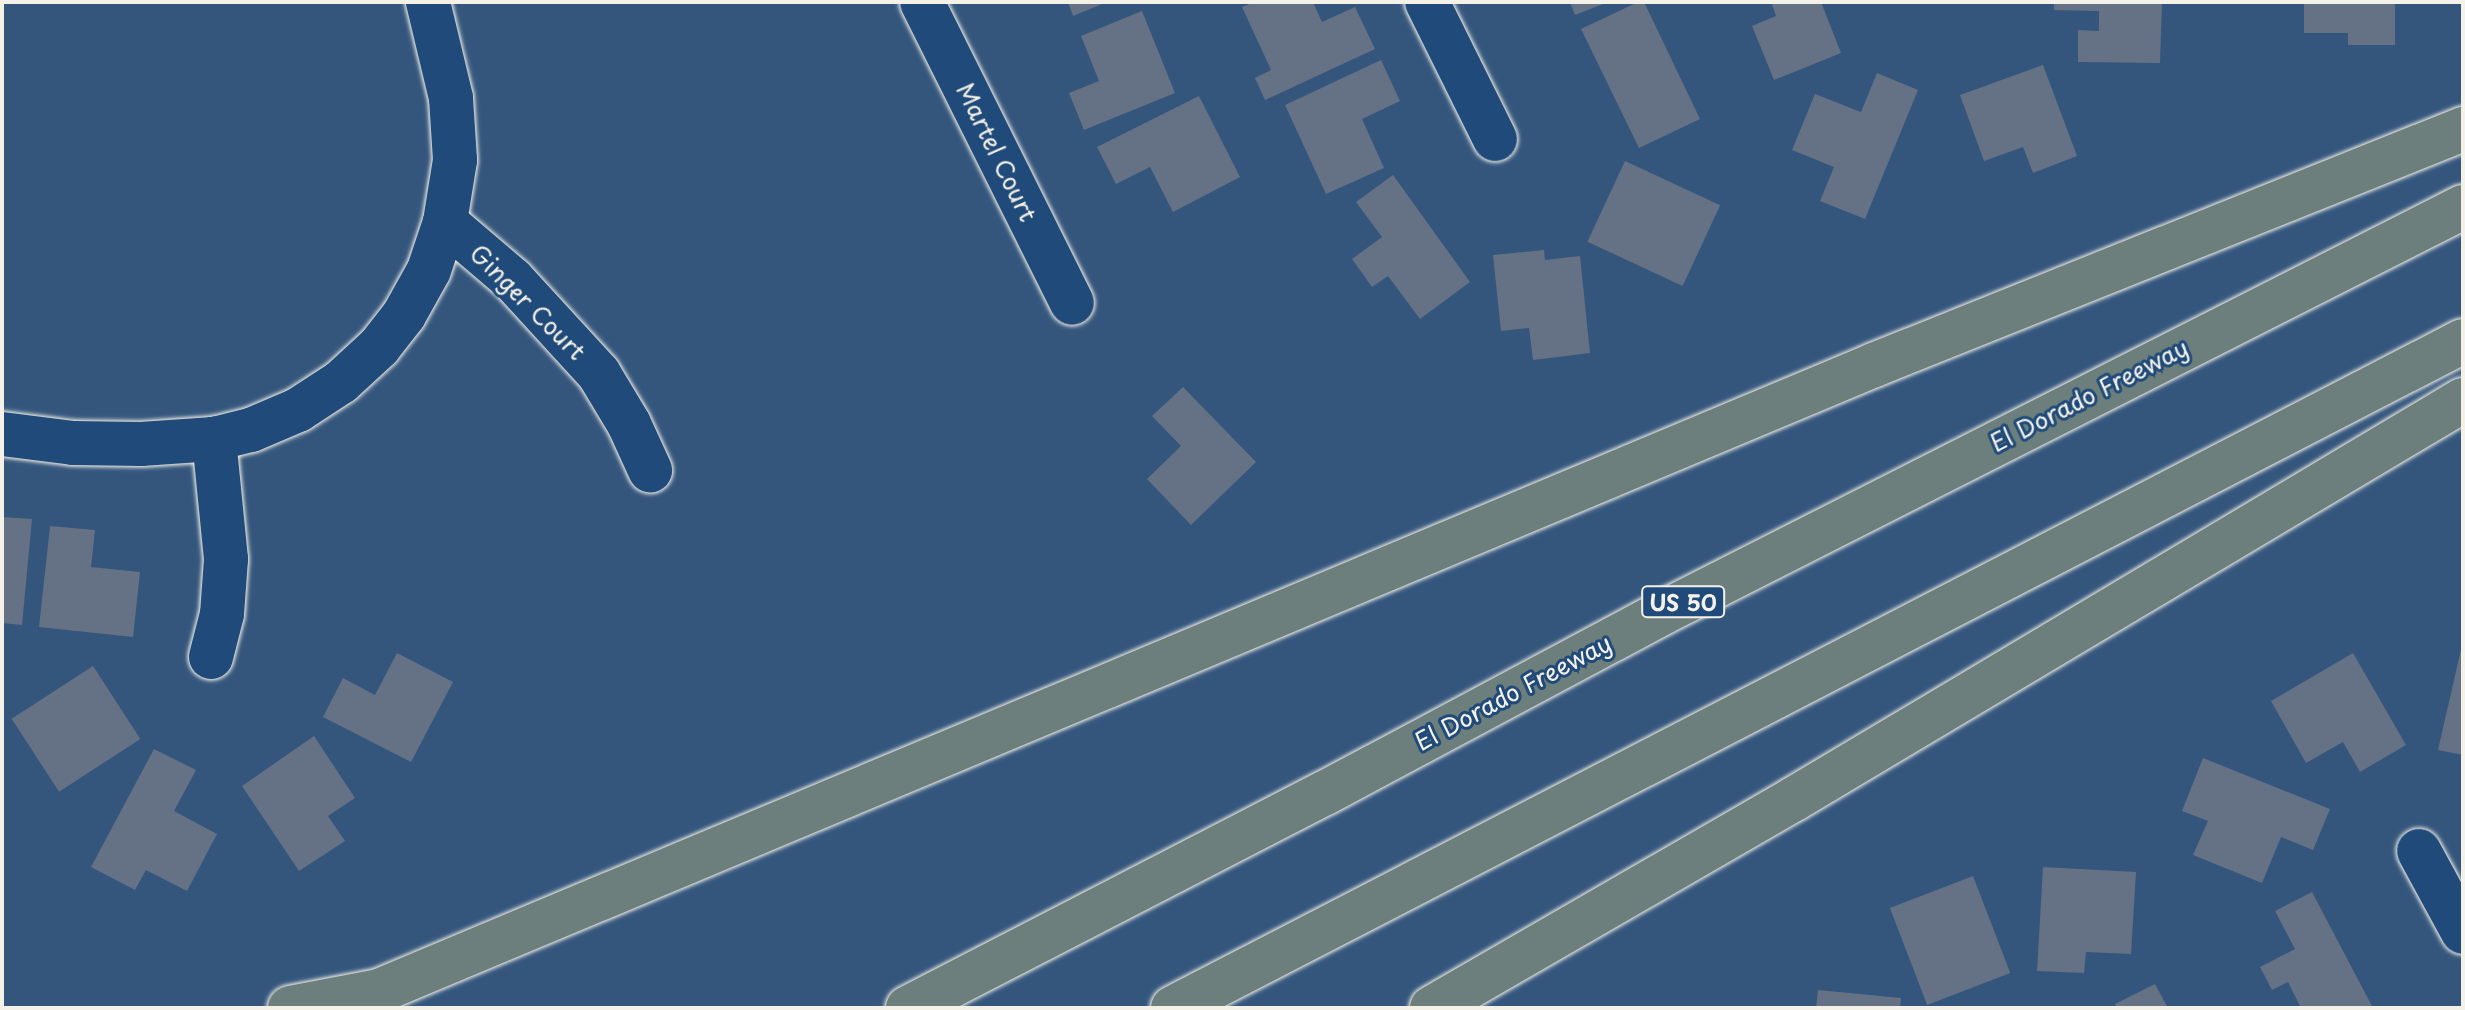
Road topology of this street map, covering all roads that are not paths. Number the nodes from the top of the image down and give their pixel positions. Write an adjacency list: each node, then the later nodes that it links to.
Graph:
1 (428, 2): 7 (street)
2 (922, 2): 8 (street, Martel Court)
3 (1427, 2): 5 (street)
4 (2463, 129): 17 (highway)
5 (1495, 139)
6 (2463, 207): 18 (highway, El Dorado Freeway / US 50)
7 (445, 222): 12 (street); 13 (street, Ginger Court)
8 (1072, 303)
9 (2463, 341): 19 (highway)
10 (2463, 400): 20 (highway)
11 (2, 434): 12 (street)
12 (214, 439): 14 (street)
13 (650, 470)
14 (211, 657)
15 (2419, 851): 16 (street)
16 (2463, 932)
17 (290, 1008)
18 (908, 1008)
19 (1173, 1008)
20 (1432, 1008)

